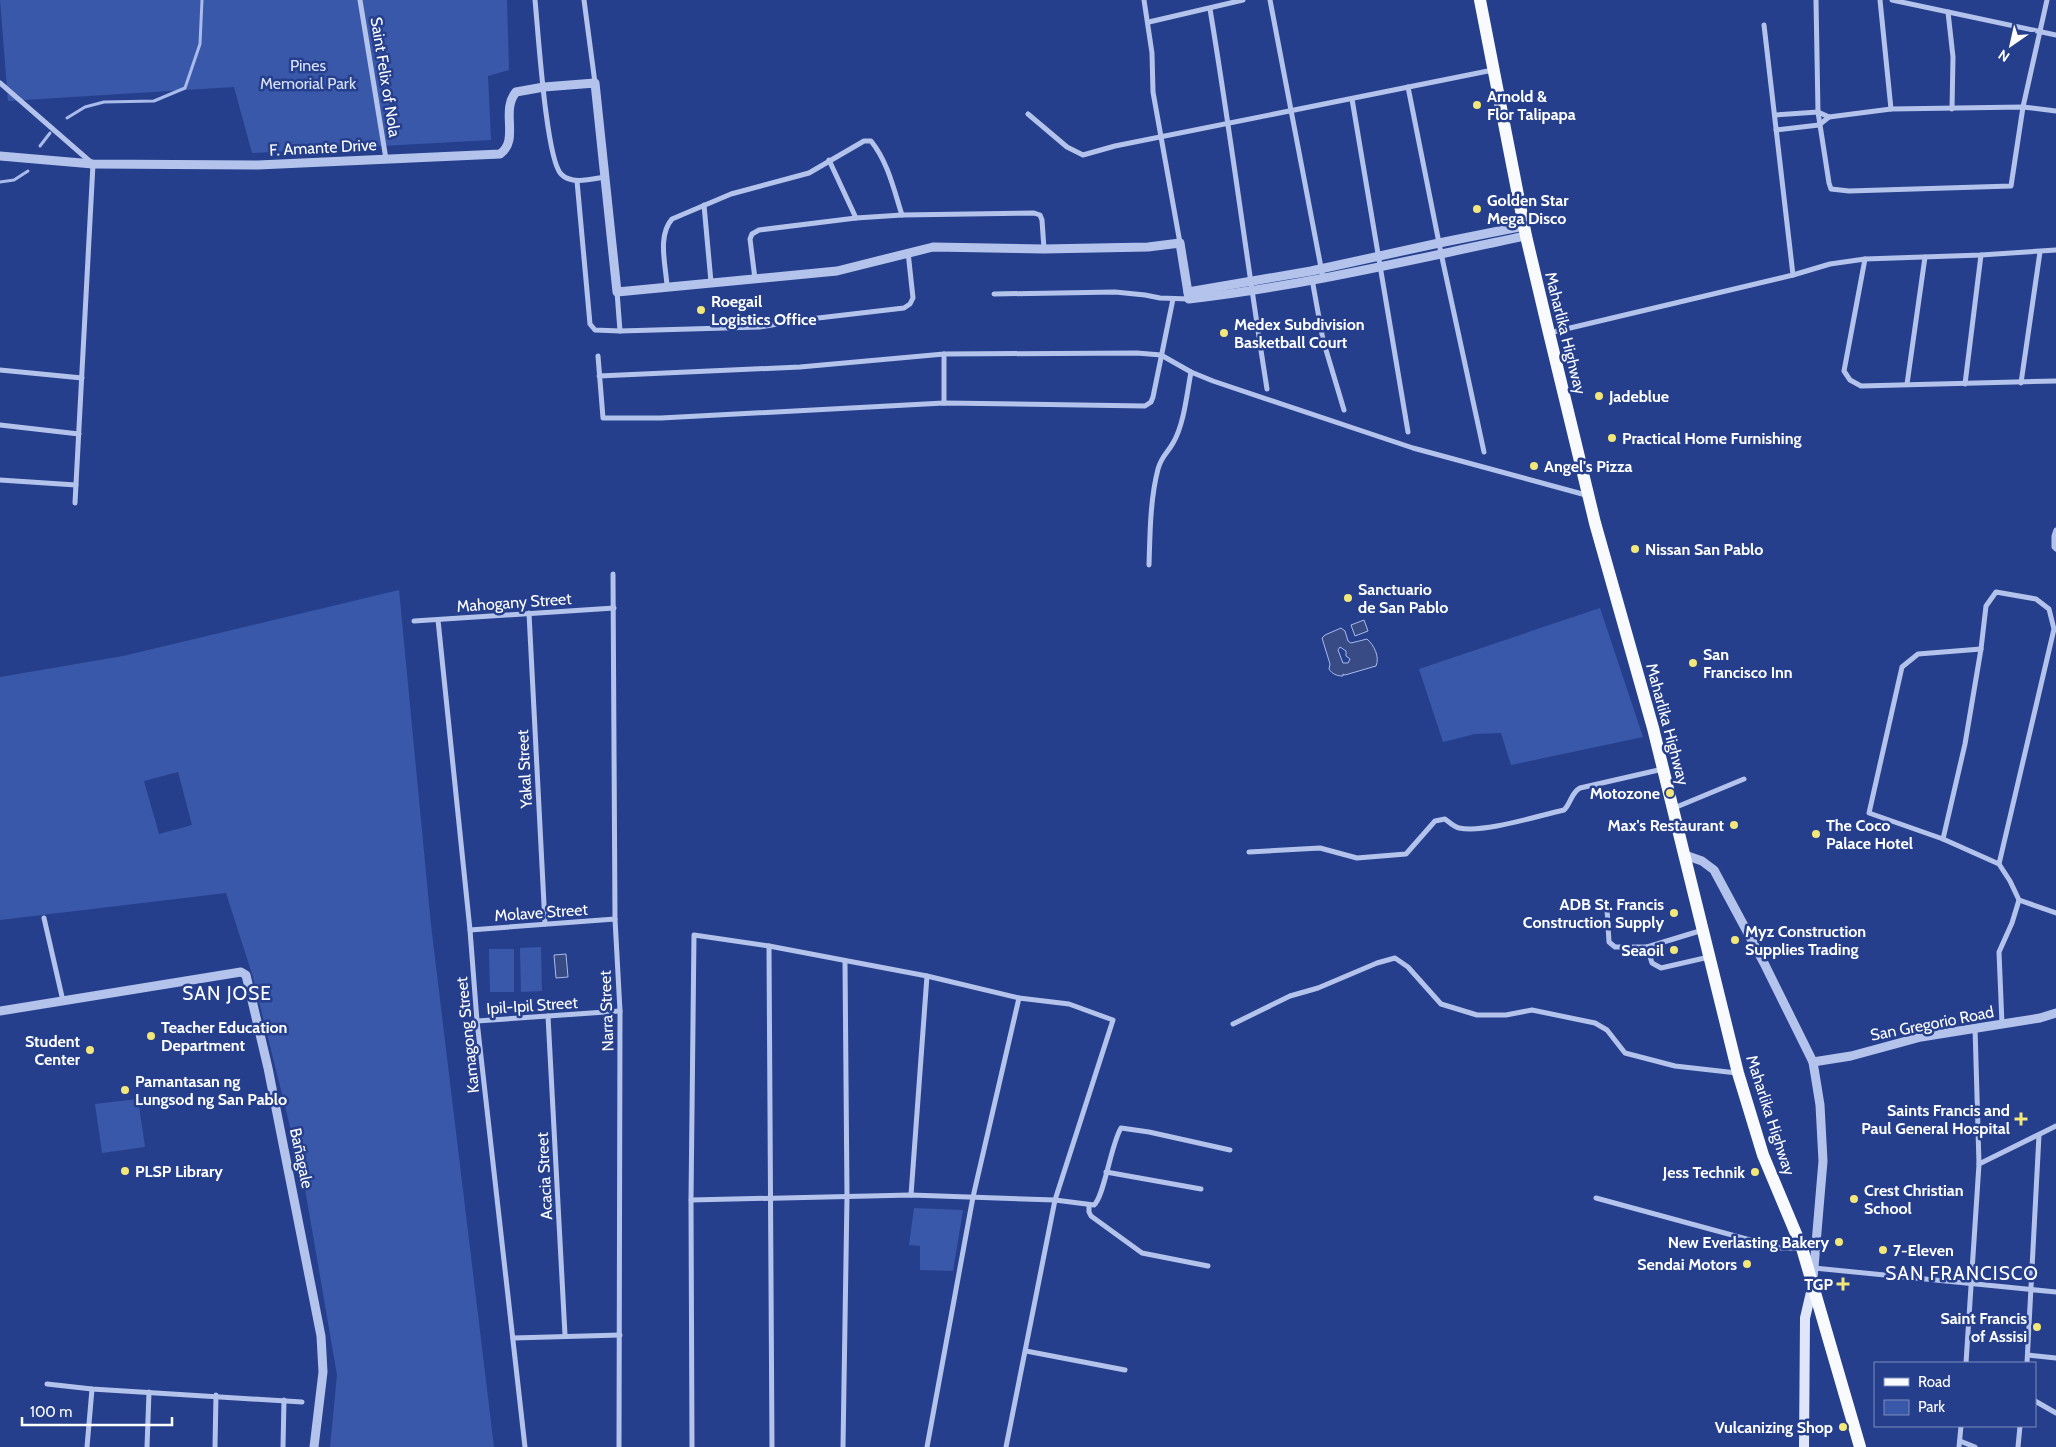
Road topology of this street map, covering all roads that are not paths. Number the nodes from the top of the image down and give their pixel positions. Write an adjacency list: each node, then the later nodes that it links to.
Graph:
1 (360, 0): 38 (street, Saint Felix of Nola)
2 (535, 0): 21 (street)
3 (584, 0): 20 (street)
4 (1144, 0): 14 (street)
5 (1243, 0): 12 (street)
6 (1270, 0): 27 (street)
7 (1480, 0): 18 (main road, Maharlika Highway)
8 (1816, 0): 28 (street)
9 (1880, 0): 25 (street)
10 (1892, 0): 13 (street)
11 (2047, 0): 16 (street)
12 (1210, 9): 14 (street); 33 (street)
13 (1948, 12): 16 (street); 26 (street)
14 (1149, 22): 36 (street)
15 (1764, 25): 31 (street)
16 (2040, 32): 17 (street); 24 (street)
17 (2056, 35)
18 (1494, 70): 22 (street); 46 (main road, Maharlika Highway)
19 (0, 83): 40 (street)
20 (595, 83): 21 (street, F. Amante Drive); 41 (street)
21 (544, 87): 38 (street, F. Amante Drive); 42 (street)
22 (1408, 88): 23 (street); 48 (street)
23 (1352, 99): 27 (street); 54 (street)
24 (2023, 108): 26 (street); 29 (street); 34 (street)
25 (1890, 109): 26 (street); 32 (street)
26 (1952, 109)
27 (1291, 110): 33 (street); 59 (street)
28 (1818, 112): 31 (street); 32 (street); 34 (street)
29 (2056, 112)
30 (1028, 114): 36 (street)
31 (1775, 115): 35 (street)
32 (1829, 117): 34 (street)
33 (1228, 123): 36 (street); 66 (street)
34 (1819, 126): 35 (street)
35 (1776, 130): 61 (street)
36 (1161, 138): 47 (street)
37 (0, 156): 40 (street, F. Amante Drive)
38 (386, 159): 40 (street, F. Amante Drive)
39 (829, 160): 43 (street); 44 (street); 45 (street)
40 (93, 164): 81 (street)
41 (605, 177): 42 (street); 68 (street)
42 (577, 181): 73 (street)
43 (704, 205): 65 (street); 67 (street)
44 (902, 215): 45 (street); 49 (street)
45 (856, 218): 63 (street)
46 (1525, 231): 48 (street); 53 (street); 74 (main road, Maharlika Highway)
47 (1180, 243): 49 (street); 71 (street)
48 (1439, 243): 53 (street); 54 (street)
49 (1044, 249): 51 (street)
50 (2056, 250): 52 (street)
51 (908, 252): 63 (street); 73 (street)
52 (2040, 252): 55 (street); 83 (street)
53 (1441, 253): 58 (street); 92 (street)
54 (1379, 255): 58 (street); 59 (street)
55 (1981, 255): 56 (street); 85 (street)
56 (1925, 257): 57 (street); 84 (street)
57 (1865, 259): 61 (street); 84 (street)
58 (1381, 266): 62 (street); 90 (street)
59 (1321, 268): 60 (street); 62 (street)
60 (1311, 271): 64 (street); 66 (street)
61 (1793, 275): 74 (street)
62 (1323, 278): 64 (street)
63 (754, 279): 65 (street)
64 (1313, 281): 69 (street); 88 (street)
65 (711, 282): 67 (street)
66 (1250, 282): 69 (street); 71 (street)
67 (668, 286): 68 (street)
68 (617, 292): 73 (street)
69 (1251, 292): 71 (street); 86 (street)
70 (994, 294): 72 (street)
71 (1189, 296): 72 (street)
72 (1173, 299): 76 (street)
73 (620, 331)
74 (1549, 333): 95 (main road, Maharlika Highway)
75 (944, 354): 76 (street); 80 (street); 87 (street)
76 (1161, 355): 79 (street); 87 (street)
77 (598, 356): 80 (street)
78 (0, 370): 81 (street)
79 (1191, 372): 95 (street); 99 (street)
80 (599, 376): 87 (street)
81 (82, 378): 91 (street)
82 (2056, 381): 83 (street)
83 (2020, 383): 85 (street)
84 (1906, 384): 85 (street)
85 (1965, 384)
86 (1268, 389)
87 (944, 403)
88 (1344, 410)
89 (0, 425): 91 (street)
90 (1408, 432)
91 (79, 434): 94 (street)
92 (1484, 452)
93 (0, 480): 94 (street)
94 (76, 485): 96 (street)
95 (1589, 496): 106 (main road, Maharlika Highway)
96 (75, 503)
97 (2056, 530): 98 (street)
98 (2056, 549)
99 (1149, 565)
100 (613, 574): 101 (street, Narra Street)
101 (614, 608): 102 (street, Mahogany Street); 117 (street, Narra Street)
102 (528, 613): 103 (street, Mahogany Street); 118 (street, Yakal Street)
103 (438, 620): 104 (street, Mahogany Street); 119 (street, Kamagong Street)
104 (414, 621)
105 (1981, 649): 109 (street); 109 (street); 112 (street)
106 (1664, 769): 108 (main road, Maharlika Highway); 110 (street)
107 (1744, 779): 108 (street)
108 (1674, 808): 111 (main road, Maharlika Highway)
109 (1943, 839): 112 (street)
110 (1250, 852)
111 (1685, 855): 120 (main road, Maharlika Highway); 136 (street)
112 (1999, 864): 113 (street)
113 (2019, 900): 115 (street); 134 (street)
114 (1607, 908): 122 (street)
115 (2056, 913)
116 (44, 918): 127 (street)
117 (615, 919): 118 (street, Molave Street); 129 (street, Narra Street)
118 (545, 924): 119 (street, Molave Street)
119 (470, 930): 132 (street, Kamagong Street)
120 (1704, 930): 122 (street); 123 (main road, Maharlika Highway)
121 (769, 946): 124 (street); 147 (street); 149 (street)
122 (1647, 947): 123 (street)
123 (1710, 957): 137 (main road, Maharlika Highway)
124 (845, 961): 125 (street); 144 (street)
125 (927, 976): 126 (street); 145 (street)
126 (1019, 998): 146 (street); 150 (street)
127 (63, 1001): 128 (street, Bañagale); 183 (street, Bañagale)
128 (0, 1010)
129 (620, 1011): 131 (street, Ipil-Ipil Street); 160 (street, Narra Street)
130 (2056, 1013): 134 (street, San Gregorio Road)
131 (548, 1016): 132 (street, Ipil-Ipil Street); 159 (street, Acacia Street)
132 (477, 1021): 161 (street, Kamagong Street)
133 (1233, 1024): 137 (street)
134 (2002, 1024): 135 (street, San Gregorio Road)
135 (1975, 1027): 136 (street, San Gregorio Road); 141 (street)
136 (1813, 1062): 154 (street)
137 (1738, 1073): 152 (main road, Maharlika Highway)
138 (2056, 1126): 139 (street)
139 (2039, 1135): 141 (street); 157 (street)
140 (1230, 1150): 142 (street)
141 (1979, 1164): 156 (street)
142 (1106, 1172): 143 (street); 151 (street)
143 (1201, 1189)
144 (847, 1196): 145 (street); 147 (street); 188 (street)
145 (911, 1196): 146 (street)
146 (973, 1197): 150 (street); 189 (street)
147 (769, 1198): 149 (street); 187 (street)
148 (1596, 1198): 152 (street)
149 (691, 1200): 186 (street)
150 (1055, 1200): 151 (street); 162 (street)
151 (1089, 1205): 153 (street)
152 (1802, 1248): 155 (main road, Maharlika Highway)
153 (1208, 1266)
154 (1814, 1268): 155 (street); 156 (street)
155 (1813, 1284): 191 (main road); 192 (main road, Maharlika Highway)
156 (1972, 1284): 157 (street); 165 (street)
157 (2030, 1290): 158 (street); 163 (street)
158 (2056, 1292)
159 (566, 1335): 160 (street); 161 (street)
160 (620, 1335): 185 (street, Narra Street)
161 (513, 1338): 184 (street, Kamagong Street)
162 (1026, 1351): 167 (street); 190 (street)
163 (2028, 1355): 164 (street); 166 (street)
164 (2056, 1358)
165 (1966, 1362)
166 (2027, 1362)
167 (1125, 1370)
168 (46, 1384): 169 (street)
169 (92, 1389): 170 (street); 179 (street)
170 (149, 1392): 171 (street); 180 (street)
171 (216, 1395): 172 (street); 181 (street)
172 (284, 1400): 173 (street); 182 (street)
173 (302, 1402)
174 (2036, 1402): 175 (street)
175 (2056, 1413)
176 (1961, 1427): 178 (street)
177 (2020, 1427): 194 (street)
178 (1959, 1444): 193 (street)
179 (87, 1447)
180 (147, 1447)
181 (215, 1447)
182 (283, 1447)
183 (314, 1447)
184 (525, 1447)
185 (620, 1447)
186 (692, 1447)
187 (772, 1447)
188 (843, 1447)
189 (927, 1447)
190 (1006, 1447)
191 (1804, 1447)
192 (1860, 1447)
193 (1975, 1447)
194 (2018, 1447)

